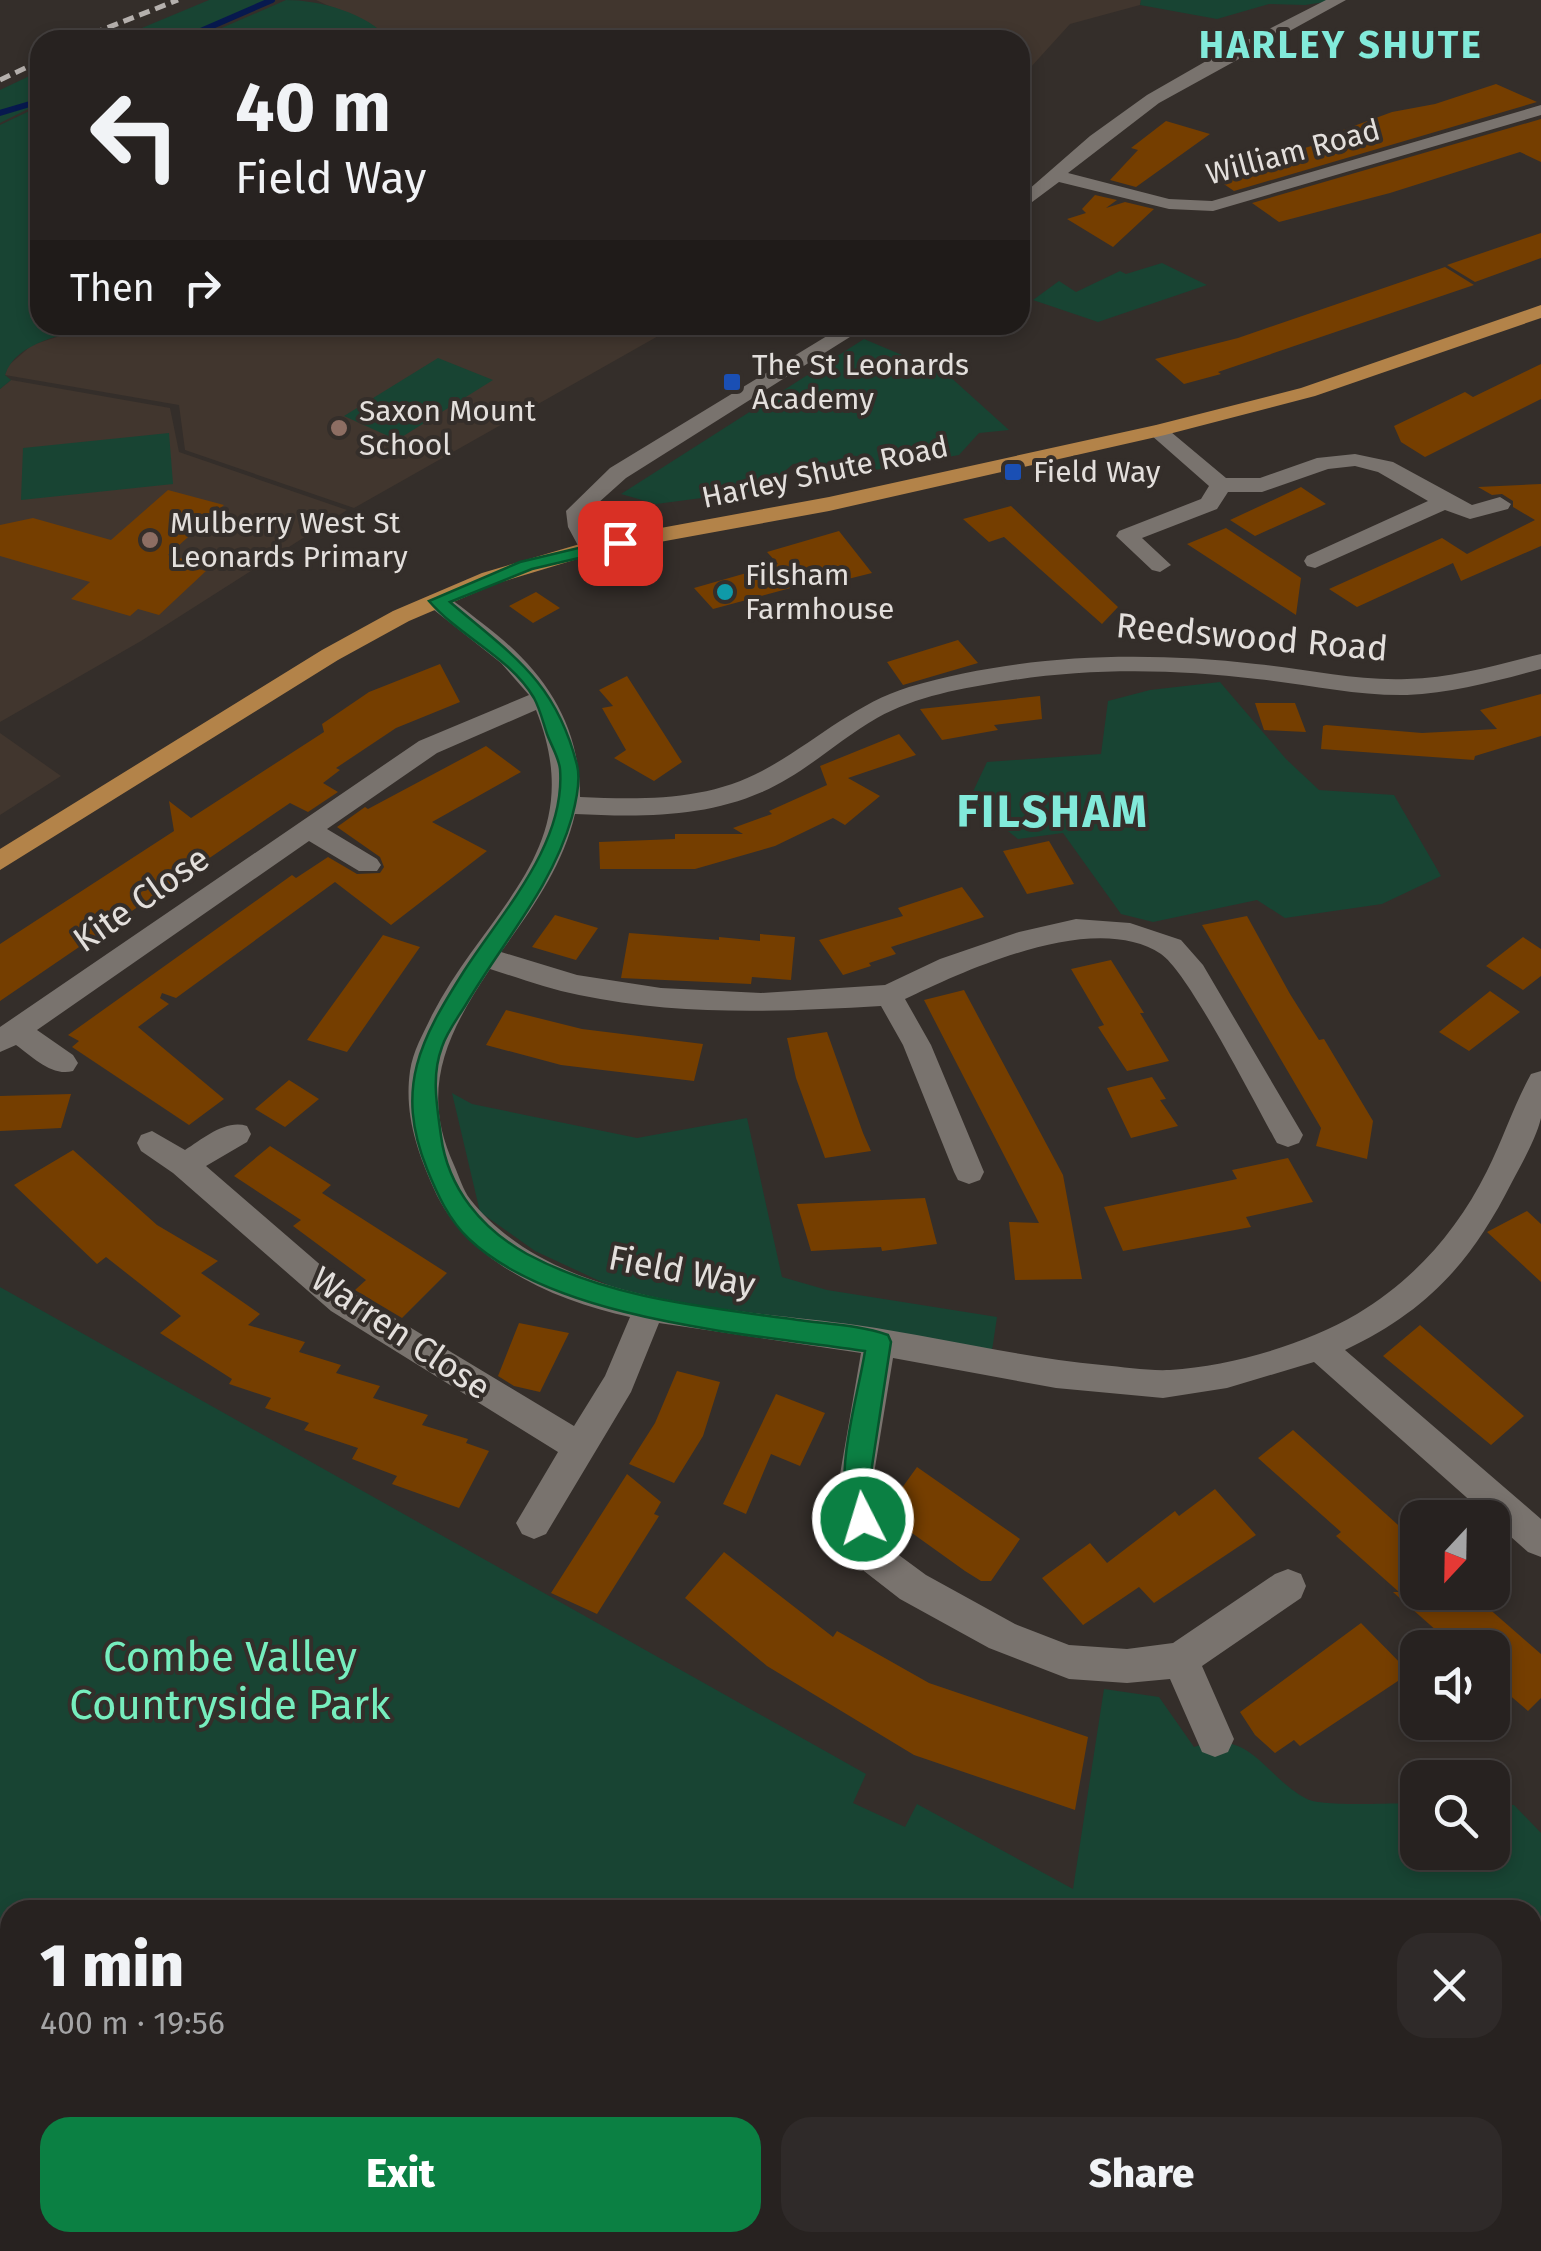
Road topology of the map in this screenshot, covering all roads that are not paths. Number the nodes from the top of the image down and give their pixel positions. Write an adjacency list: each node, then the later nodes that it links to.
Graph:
1 (1338, 0): 3 (street)
2 (1541, 110): 3 (street, William Road)
3 (1057, 176): 4 (street)
4 (1030, 198)
5 (1541, 310): 7 (main road, Harley Shute Road)
6 (843, 335): 11 (street)
7 (1158, 432): 8 (street); 11 (main road, Harley Shute Road)
8 (1221, 485): 9 (street); 13 (street)
9 (1445, 502): 10 (street); 12 (street)
10 (1500, 504)
11 (590, 548): 14 (main road, Harley Shute Road)
12 (1316, 561)
13 (1160, 565)
14 (438, 601): 16 (street, Field Way); 19 (main road, Harley Shute Road)
15 (1541, 661): 17 (street, Reedswood Road)
16 (544, 698): 17 (street, Field Way); 18 (street, Kite Close)
17 (565, 806): 21 (street, Field Way)
18 (308, 829): 20 (street); 23 (street, Kite Close)
19 (0, 861)
20 (368, 864)
21 (484, 958): 22 (street); 31 (street, Field Way)
22 (889, 995): 27 (street); 30 (street)
23 (8, 1036): 24 (street, Kite Close)
24 (63, 1063)
25 (1541, 1082): 33 (street)
26 (236, 1134): 29 (street)
27 (1288, 1135)
28 (152, 1143): 29 (street, Warren Close)
29 (184, 1165): 34 (street, Warren Close)
30 (970, 1172)
31 (649, 1308): 32 (street, Field Way); 34 (street)
32 (879, 1342): 33 (street, Field Way); 38 (street)
33 (1319, 1347): 36 (street)
34 (582, 1448): 35 (street)
35 (534, 1523)
36 (1541, 1541)
37 (1288, 1586): 38 (street)
38 (1180, 1660): 39 (street)
39 (1215, 1740)

